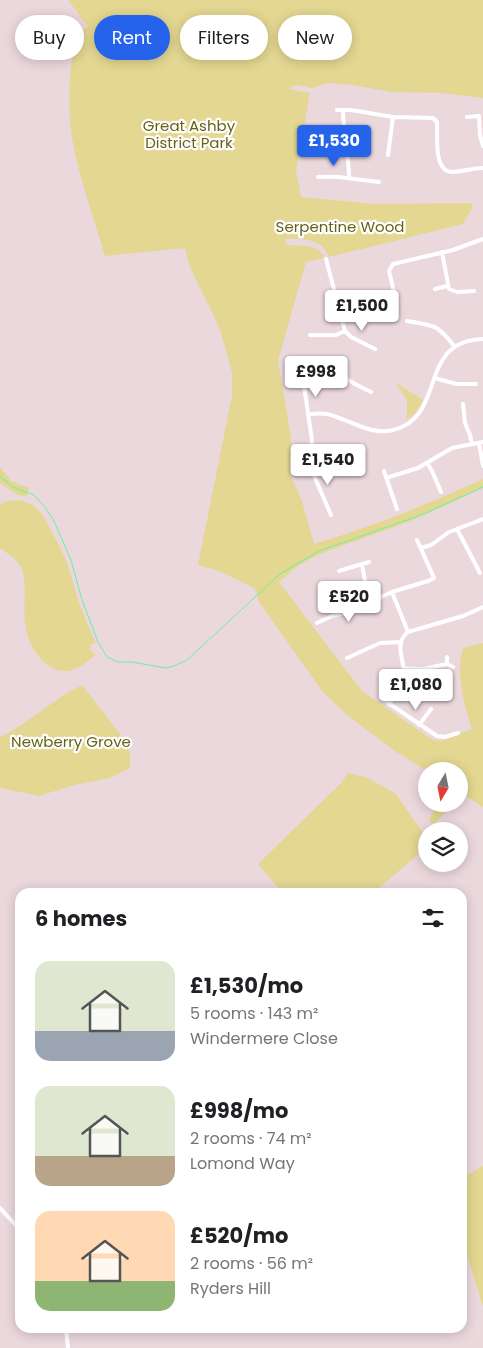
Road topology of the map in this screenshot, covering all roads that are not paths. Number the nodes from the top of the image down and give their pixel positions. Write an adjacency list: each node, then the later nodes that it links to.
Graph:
1 (337, 110): 2 (street)
2 (343, 110): 3 (street); 9 (street)
3 (393, 117): 6 (street); 7 (street)
4 (468, 117): 5 (street)
5 (483, 146)
6 (388, 154)
7 (483, 168)
8 (318, 177): 9 (street)
9 (348, 178): 10 (street)
10 (379, 182)
11 (483, 239): 12 (street)
12 (442, 252): 14 (street); 17 (street)
13 (326, 259): 19 (street)
14 (447, 286): 15 (street); 16 (street)
15 (435, 289)
16 (474, 291)
17 (394, 292): 18 (street); 19 (street)
18 (396, 299)
19 (338, 304): 21 (street)
20 (407, 321): 24 (street)
21 (345, 332): 22 (street); 25 (street)
22 (310, 335)
23 (483, 339): 24 (street)
24 (454, 346): 26 (street)
25 (375, 349)
26 (435, 378): 27 (street); 30 (street)
27 (476, 384)
28 (371, 392): 30 (street)
29 (463, 404): 32 (street)
30 (308, 414): 33 (street)
31 (481, 443): 32 (street); 36 (street)
32 (472, 444): 34 (street)
33 (311, 452): 35 (street); 41 (street)
34 (427, 463): 38 (street); 39 (street)
35 (351, 464)
36 (483, 466)
37 (384, 471): 38 (street)
38 (386, 478): 40 (street)
39 (441, 492)
40 (397, 509)
41 (331, 515)
42 (483, 519): 43 (street)
43 (457, 529): 45 (street); 49 (street)
44 (418, 540): 45 (street)
45 (421, 548): 50 (street)
46 (369, 562): 47 (street)
47 (362, 565): 48 (street); 51 (street)
48 (339, 571)
49 (480, 573)
50 (392, 592): 51 (street); 54 (street)
51 (372, 601): 53 (street)
52 (483, 607): 54 (street)
53 (317, 623)
54 (408, 632): 55 (street)
55 (400, 642): 56 (street); 60 (street)
56 (347, 658)
57 (446, 658): 58 (street)
58 (447, 664): 59 (street); 60 (street)
59 (454, 667)
60 (404, 668): 62 (street)
61 (381, 698): 62 (street)
62 (389, 704): 64 (street)
63 (431, 709): 64 (street)
64 (419, 725): 65 (street)
65 (458, 733)
66 (0, 1208): 67 (street)
67 (15, 1224)
68 (66, 1333): 69 (street)
69 (68, 1348)

